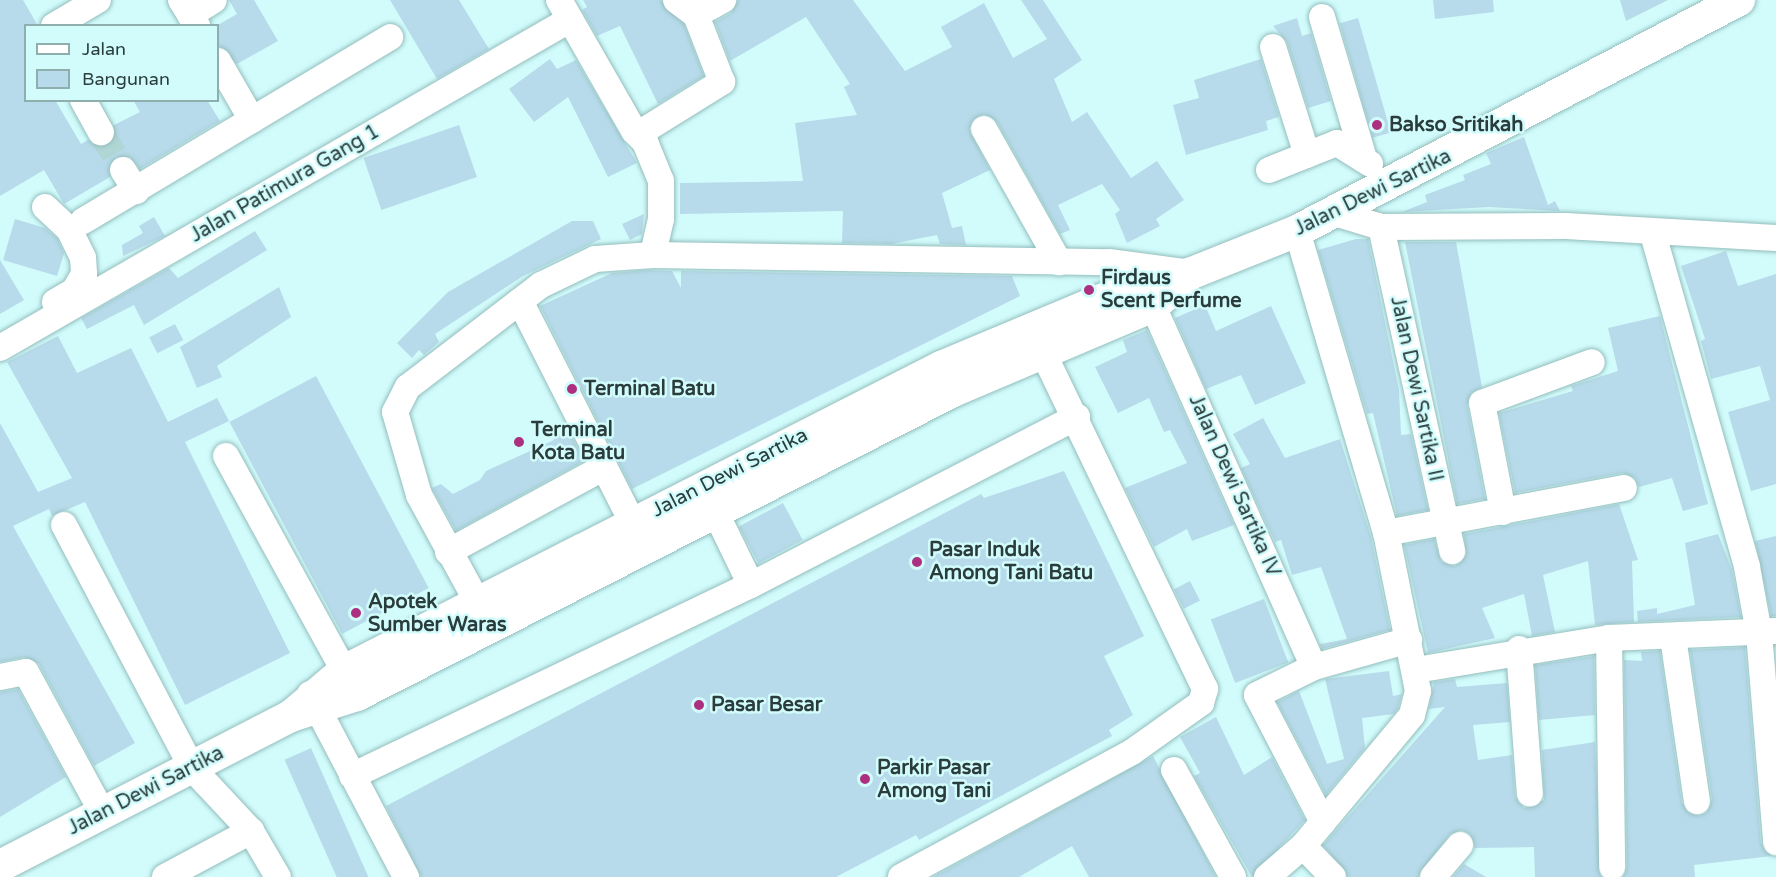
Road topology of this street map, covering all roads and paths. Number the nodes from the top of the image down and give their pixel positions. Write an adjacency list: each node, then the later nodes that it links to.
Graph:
1 (98, 0): 9 (street)
2 (214, 0): 7 (street)
3 (723, 0): 5 (street)
4 (1739, 0): 21 (main road, Jalan Dewi Sartika)
5 (686, 7): 17 (street)
6 (564, 10): 17 (street); 35 (street, Jalan Patimura Gang 1)
7 (189, 14)
8 (1322, 17): 19 (street)
9 (57, 24)
10 (390, 37): 14 (street)
11 (1273, 46): 18 (street)
12 (219, 63): 14 (street)
13 (84, 102): 16 (street)
14 (252, 120): 24 (street)
15 (984, 129): 30 (street)
16 (100, 132)
17 (643, 138): 29 (street)
18 (1307, 155): 19 (street); 20 (street)
19 (1364, 159): 21 (street)
20 (1269, 170)
21 (1398, 183): 23 (main road, Jalan Dewi Sartika)
22 (45, 207): 34 (street)
23 (1335, 213): 25 (street); 26 (main road, Jalan Dewi Sartika)
24 (83, 221)
25 (1381, 227): 27 (street); 45 (street, Jalan Dewi Sartika II)
26 (1298, 231): 31 (main road, Jalan Dewi Sartika); 47 (street)
27 (1653, 234): 28 (street); 53 (street)
28 (1776, 238)
29 (653, 255): 30 (street); 32 (street)
30 (1059, 262): 31 (street)
31 (1192, 273): 33 (main road, Jalan Dewi Sartika); 38 (main road, Jalan Dewi Sartika)
32 (520, 301): 41 (street); 50 (street)
33 (1153, 306): 36 (main road, Jalan Dewi Sartika); 58 (street, Jalan Dewi Sartika IV)
34 (0, 334)
35 (0, 348)
36 (1043, 351): 38 (main road, Jalan Dewi Sartika); 39 (street)
37 (1592, 362): 44 (street)
38 (947, 379): 43 (main road, Jalan Dewi Sartika); 48 (main road, Jalan Dewi Sartika)
39 (1077, 417): 51 (street); 79 (street)
40 (226, 456): 61 (street)
41 (603, 468): 48 (street); 50 (street)
42 (1624, 488): 44 (street)
43 (714, 511): 48 (main road, Jalan Dewi Sartika); 51 (street)
44 (1503, 512): 45 (street)
45 (1445, 523): 47 (street); 49 (street, Jalan Dewi Sartika II)
46 (64, 525): 63 (street)
47 (1386, 533): 56 (street)
48 (638, 534): 52 (main road, Jalan Dewi Sartika)
49 (1452, 551)
50 (448, 552): 52 (street)
51 (752, 585): 65 (street)
52 (483, 613): 61 (main road, Jalan Dewi Sartika)
53 (1767, 632): 54 (street); 71 (street)
54 (1673, 637): 55 (street); 67 (street)
55 (1609, 638): 57 (street); 75 (street)
56 (1409, 640): 58 (street); 59 (street)
57 (1520, 649): 59 (street); 66 (street)
58 (1314, 667): 69 (street)
59 (1416, 670): 69 (street)
60 (0, 677): 68 (street)
61 (350, 683): 62 (main road, Jalan Dewi Sartika)
62 (306, 707): 63 (main road, Jalan Dewi Sartika); 65 (street)
63 (192, 768): 68 (main road, Jalan Dewi Sartika); 70 (street)
64 (1174, 770): 80 (street)
65 (352, 776): 78 (street)
66 (1530, 794)
67 (1697, 801)
68 (104, 814): 74 (main road, Jalan Dewi Sartika)
69 (1323, 822): 73 (street)
70 (251, 831): 76 (street); 77 (street)
71 (1776, 842)
72 (1460, 845): 83 (street)
73 (1299, 861): 81 (street); 82 (street)
74 (0, 866)
75 (1612, 867)
76 (165, 877)
77 (278, 877)
78 (406, 877)
79 (901, 877)
80 (1233, 877)
81 (1267, 877)
82 (1333, 877)
83 (1433, 877)

